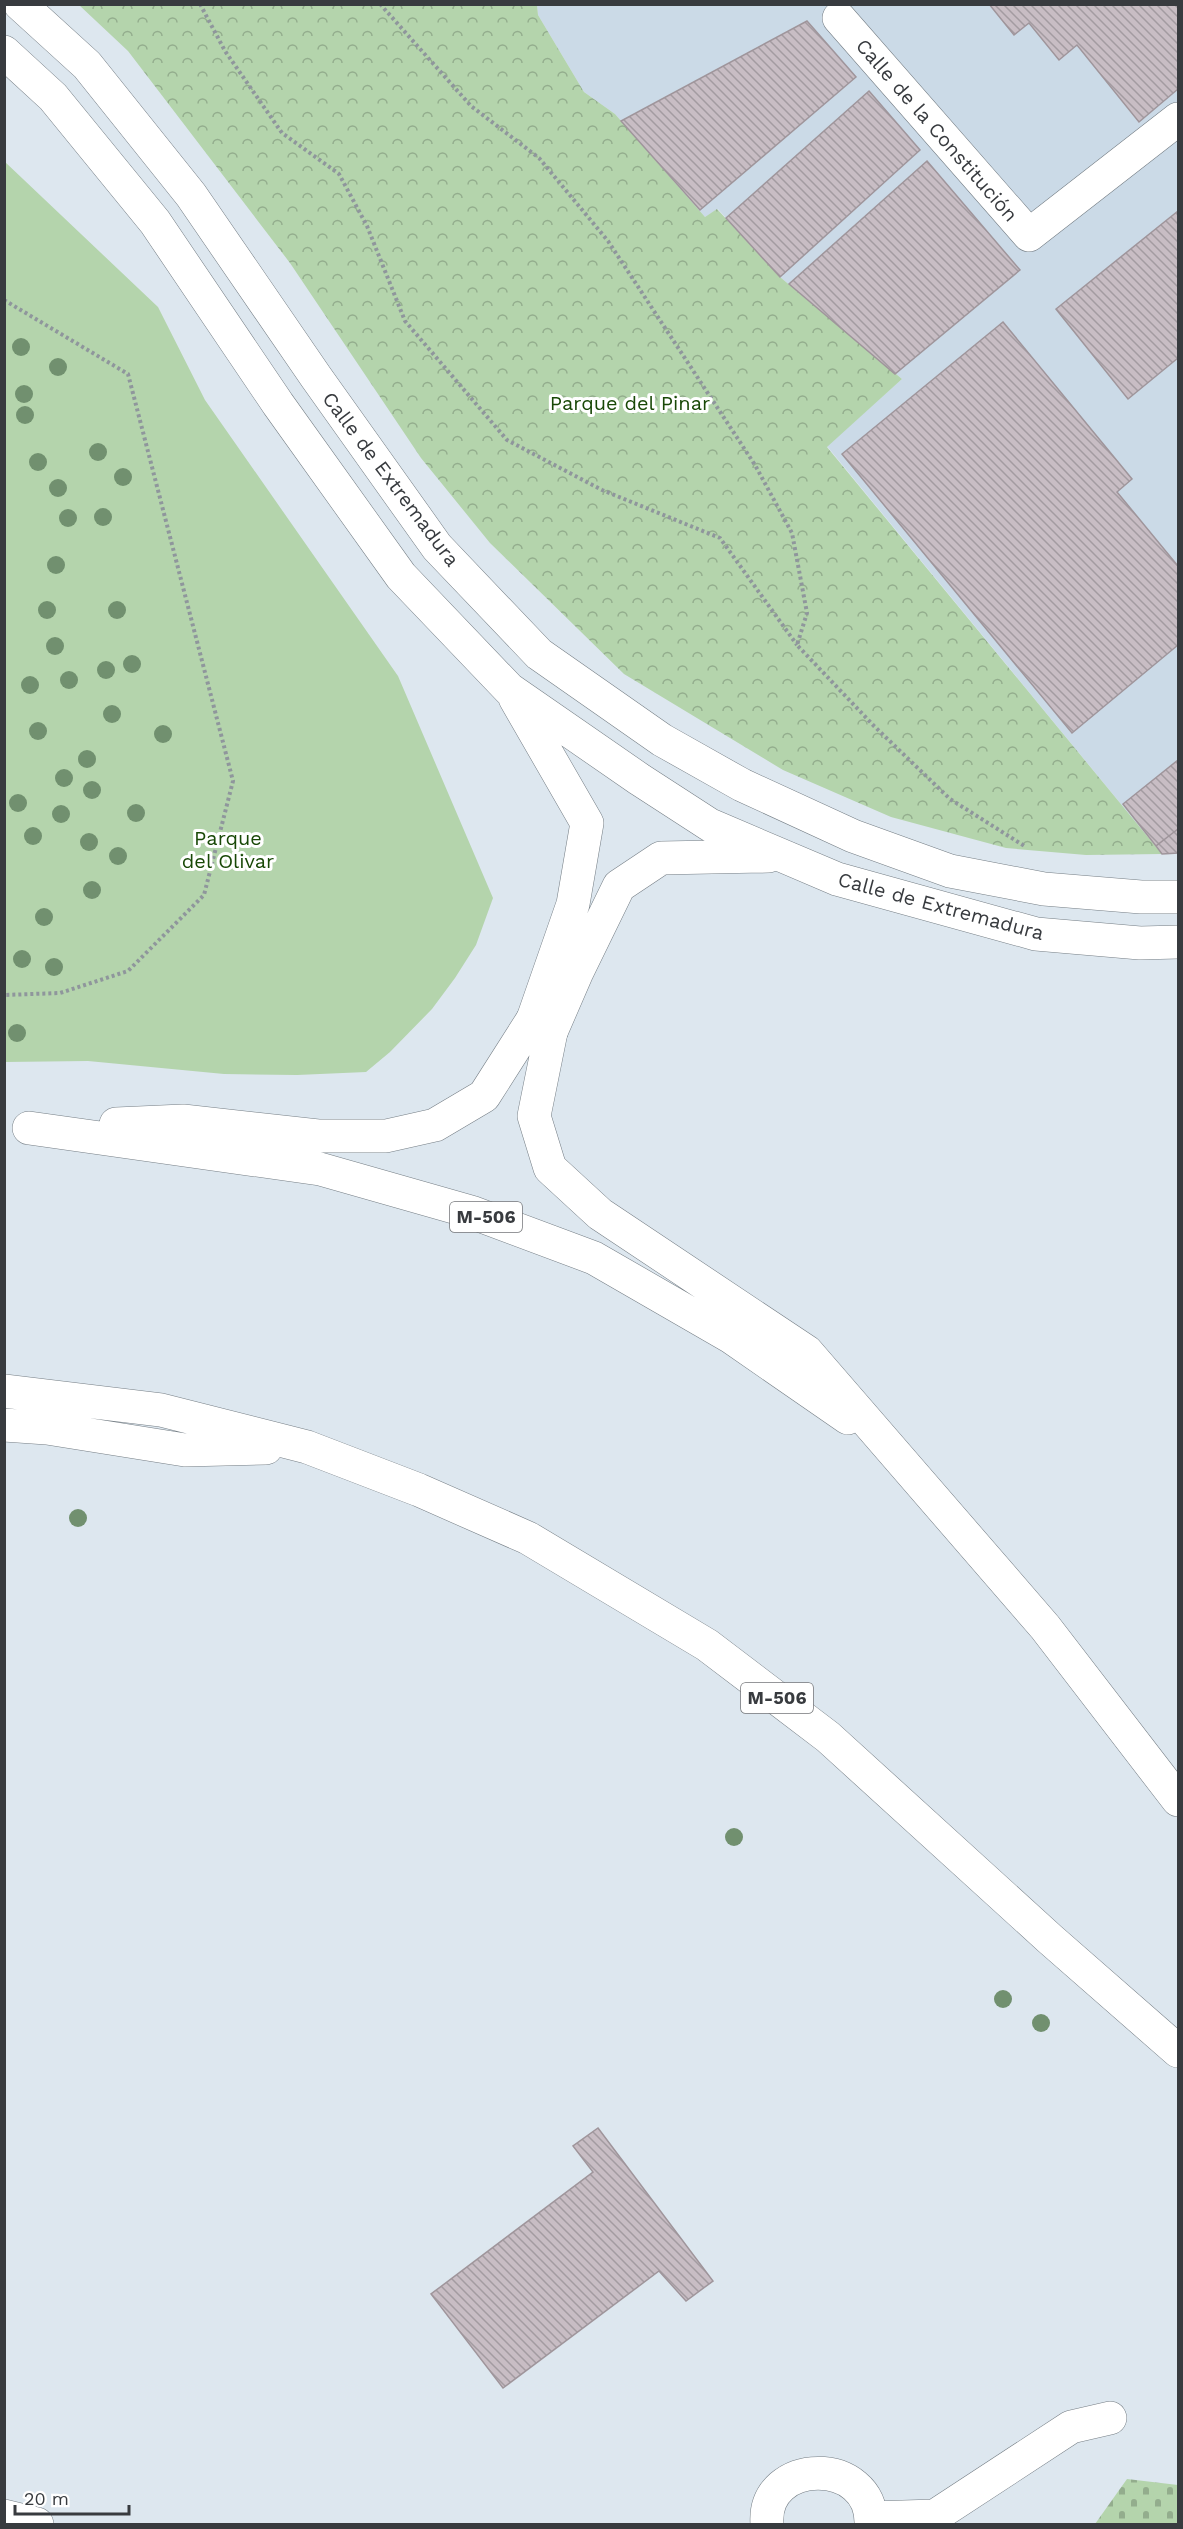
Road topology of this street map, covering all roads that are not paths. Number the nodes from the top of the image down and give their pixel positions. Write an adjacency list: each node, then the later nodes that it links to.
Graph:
1 (20, 4): 7 (main road, Calle de Extremadura)
2 (839, 18): 4 (main road, Calle de la Constitución)
3 (4, 52): 5 (main road, Calle de Extremadura)
4 (1179, 119)
5 (509, 688): 6 (main road, Calle de Extremadura); 9 (main road, Calle de Extremadura)
6 (779, 856): 8 (main road, Calle de Extremadura); 9 (main road, Calle de Extremadura)
7 (1179, 897)
8 (1179, 942)
9 (542, 1025): 10 (main road); 13 (main road)
10 (17, 1130): 13 (main road, M-506)
11 (4, 1390): 14 (main road, M-506)
12 (4, 1425): 14 (main road)
13 (890, 1447): 15 (main road, M-506)
14 (307, 1448): 16 (main road, M-506)
15 (1179, 1800)
16 (1179, 2051)
17 (1110, 2418): 19 (main road)
18 (4, 2516): 20 (main road)
19 (871, 2521): 21 (main road)
20 (37, 2524)
21 (767, 2524)

